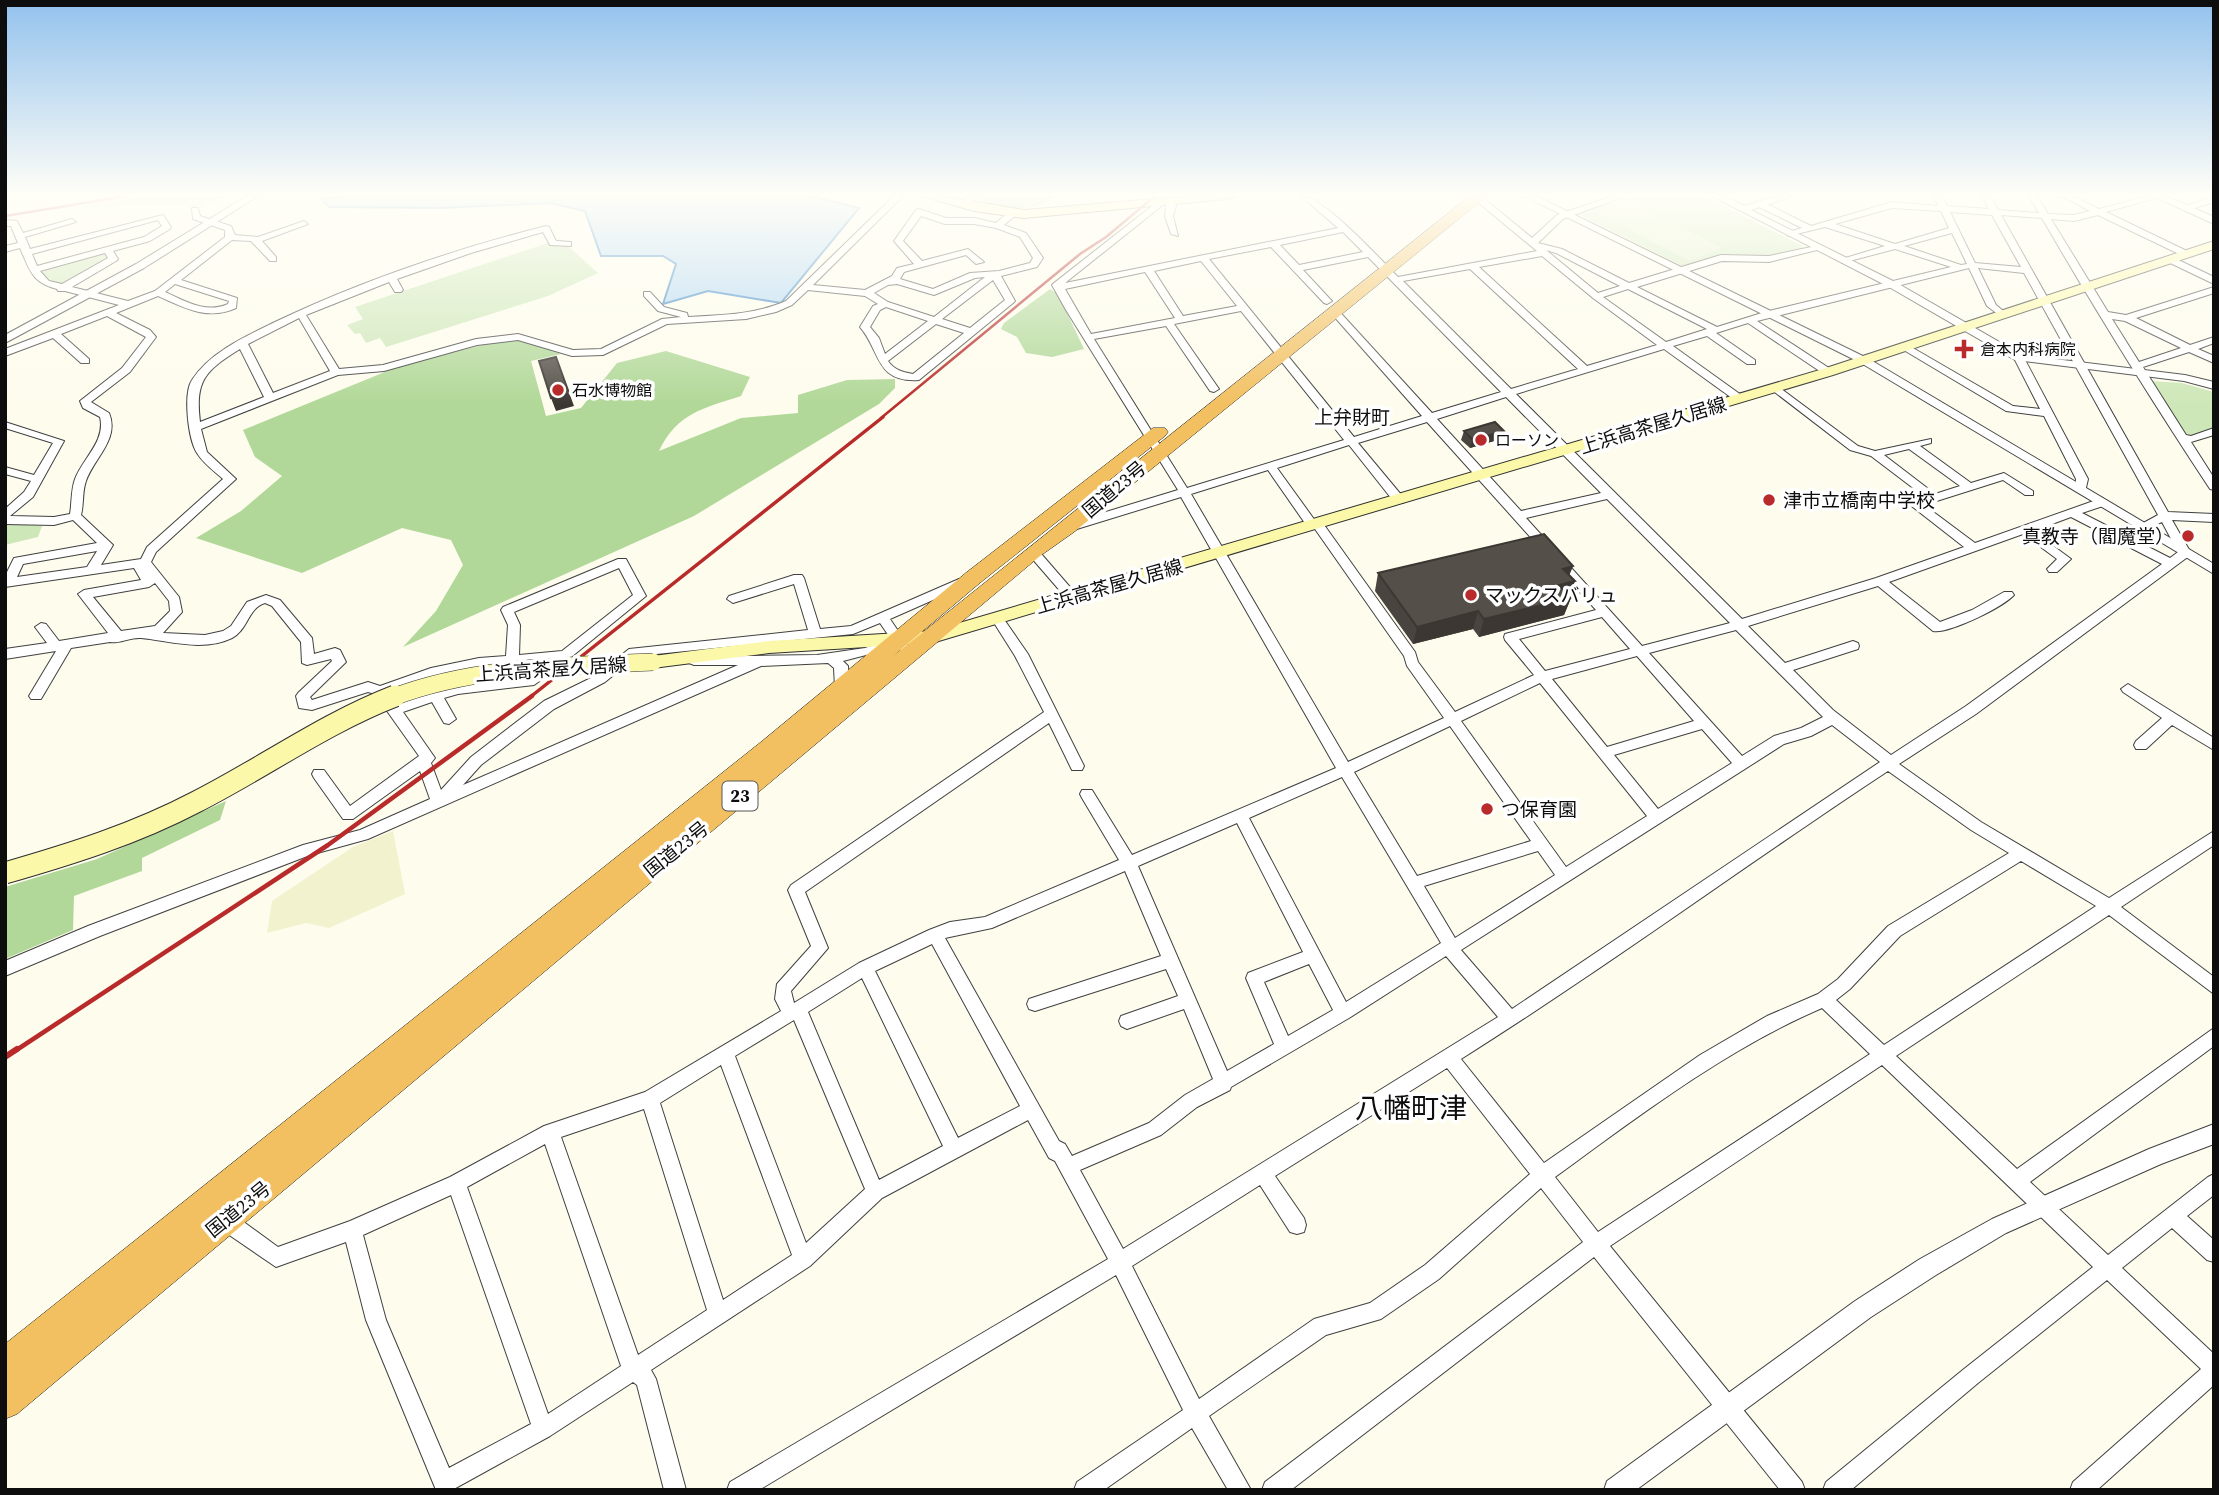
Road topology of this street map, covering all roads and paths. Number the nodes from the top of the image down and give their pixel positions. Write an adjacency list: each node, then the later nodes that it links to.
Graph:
1 (32, 266): 29 (street)
2 (50, 266): 29 (street)
3 (101, 266): 42 (street)
4 (136, 266): 47 (street)
5 (194, 266): 34 (street)
6 (425, 266): 33 (street)
7 (828, 266): 41 (street)
8 (917, 266): 36 (street)
9 (1031, 266): 32 (street)
10 (1080, 266): 39 (street)
11 (1164, 266): 28 (street)
12 (1209, 266): 54 (street)
13 (1295, 266): 27 (street)
14 (1381, 266): 15 (street); 27 (street); 53 (highway, 国道23号 / 23); 92 (street)
15 (1472, 266): 85 (street)
16 (1559, 266): 49 (street)
17 (1588, 266): 40 (street)
18 (1671, 266): 31 (street)
19 (1697, 266): 31 (street)
20 (1855, 266): 37 (street)
21 (1963, 266): 26 (street)
22 (2024, 266): 30 (street)
23 (2074, 266): 38 (street)
24 (2148, 266): 38 (main road, 上浜高茶屋久居線)
25 (2183, 266): 35 (street)
26 (1967, 267): 30 (street); 37 (street); 58 (street)
27 (1297, 268): 53 (street)
28 (1148, 269): 39 (street); 63 (street)
29 (34, 270): 42 (street)
30 (2026, 270): 50 (street)
31 (1682, 271): 40 (street); 57 (street)
32 (995, 274): 36 (street); 62 (street); 68 (street)
33 (391, 276): 43 (street); 56 (street)
34 (175, 281): 45 (street); 45 (street)
35 (2214, 281)
36 (886, 282): 46 (street)
37 (1893, 285): 57 (street); 66 (street)
38 (2086, 286): 50 (main road, 上浜高茶屋久居線); 59 (street)
39 (1059, 287): 70 (street)
40 (1630, 287): 49 (street); 67 (street)
41 (806, 288): 46 (street); 60 (street)
42 (61, 289): 47 (street)
43 (398, 290)
44 (2214, 290): 61 (street)
45 (158, 293): 52 (street)
46 (867, 293): 51 (street)
47 (88, 295): 52 (street); 77 (street)
48 (647, 295): 60 (street)
49 (1596, 296): 73 (street)
50 (2044, 301): 58 (main road, 上浜高茶屋久居線); 84 (street)
51 (885, 304): 62 (street); 81 (street)
52 (131, 306): 55 (street)
53 (1330, 306): 75 (highway, 国道23号 / 23); 96 (street)
54 (1244, 308): 63 (street); 75 (street)
55 (110, 314): 69 (street); 121 (street)
56 (301, 314): 72 (street); 87 (street)
57 (1768, 314): 64 (street); 82 (street)
58 (2003, 315): 66 (main road, 上浜高茶屋久居線)
59 (2105, 315): 61 (street); 86 (street)
60 (687, 318): 87 (street)
61 (2127, 318): 76 (street)
62 (934, 320): 68 (street); 81 (street)
63 (1181, 320): 65 (street)
64 (1749, 320): 67 (street); 88 (street)
65 (1168, 323): 70 (street); 91 (street)
66 (1965, 327): 74 (main road, 上浜高茶屋久居線); 78 (street)
67 (1711, 331): 73 (street); 83 (street)
68 (971, 332): 81 (street)
69 (55, 334): 77 (street); 80 (street)
70 (1088, 337): 104 (street)
71 (2214, 340): 76 (street)
72 (242, 343): 93 (street); 98 (street)
73 (1665, 344): 85 (street); 94 (street)
74 (1906, 347): 82 (main road, 上浜高茶屋久居線); 95 (street)
75 (1276, 348): 91 (highway, 国道23号 / 23); 102 (street); 104 (highway, 国道23号 / 23)
76 (2189, 348): 79 (street); 86 (street)
77 (6, 349)
78 (2019, 358): 84 (street); 95 (street)
79 (2214, 360)
80 (85, 361)
81 (882, 361)
82 (1865, 361): 88 (main road, 上浜高茶屋久居線); 113 (street)
83 (1751, 362)
84 (2080, 366): 86 (street); 123 (street)
85 (1584, 369): 92 (street)
86 (2139, 370): 89 (street); 100 (street)
87 (336, 372): 93 (street)
88 (1828, 372): 90 (main road, 上浜高茶屋久居線)
89 (2214, 386)
90 (1776, 388): 94 (main road, 上浜高茶屋久居線); 106 (street)
91 (1214, 390): 104 (highway, 国道23号 / 23)
92 (1507, 393): 96 (street); 105 (street)
93 (270, 398): 98 (street)
94 (1740, 399): 105 (main road, 上浜高茶屋久居線)
95 (2047, 413): 113 (street)
96 (1430, 417): 102 (street); 109 (street)
97 (5, 425): 110 (street)
98 (197, 427): 136 (street)
99 (2214, 431): 100 (street)
100 (2182, 438): 112 (street)
101 (1927, 441): 103 (street)
102 (1352, 442): 107 (street); 118 (street)
103 (1911, 445): 106 (street); 111 (street)
104 (1154, 446): 114 (street); 128 (highway, 国道23号 / 23); 140 (highway, 国道23号 / 23)
105 (1565, 451): 109 (main road, 上浜高茶屋久居線); 116 (street)
106 (1875, 454): 117 (street)
107 (1270, 467): 114 (street); 126 (street)
108 (5, 470): 110 (street)
109 (1483, 475): 118 (main road, 上浜高茶屋久居線); 122 (street)
110 (37, 479): 124 (street)
111 (1969, 487): 115 (street); 117 (street)
112 (2214, 487)
113 (2081, 490): 119 (street)
114 (1185, 493): 128 (street); 133 (street)
115 (2029, 493)
116 (1608, 495): 122 (street); 149 (street)
117 (1932, 498): 131 (street)
118 (1399, 500): 126 (main road, 上浜高茶屋久居線)
119 (2102, 502): 120 (street); 127 (street)
120 (2074, 514): 129 (street); 135 (street)
121 (75, 516): 124 (street); 130 (street)
122 (1517, 516): 146 (street)
123 (2166, 516): 125 (street); 127 (street); 134 (street)
124 (5, 518)
125 (2214, 518)
126 (1315, 525): 133 (main road, 上浜高茶屋久居線); 177 (street)
127 (2142, 527): 134 (street)
128 (1066, 528): 132 (highway, 国道23号 / 23)
129 (2026, 531): 131 (street); 137 (street)
130 (107, 545): 138 (street); 142 (street)
131 (1975, 549): 141 (street)
132 (1033, 552): 144 (street); 153 (highway, 国道23号 / 23)
133 (1221, 553): 144 (main road, 上浜高茶屋久居線); 186 (street)
134 (2185, 553): 135 (street); 139 (street)
135 (2171, 564): 183 (street)
136 (142, 565): 138 (street); 152 (street); 154 (street)
137 (2053, 569)
138 (91, 570): 142 (street)
139 (2214, 570)
140 (974, 577): 147 (street); 157 (highway, 国道23号 / 23)
141 (1880, 581): 143 (street); 149 (street)
142 (7, 582)
143 (2008, 595)
144 (1072, 597): 148 (main road, 上浜高茶屋久居線)
145 (733, 599): 151 (street)
146 (1606, 612): 158 (street); 165 (street)
147 (881, 617): 151 (street); 157 (street)
148 (997, 618): 153 (main road, 上浜高茶屋久居線); 173 (street)
149 (1738, 625): 158 (street); 164 (street)
150 (41, 626): 155 (street)
151 (814, 632): 189 (street)
152 (143, 634): 154 (street); 169 (street)
153 (932, 637): 157 (highway, 国道23号 / 23)
154 (114, 639): 155 (street)
155 (62, 646): 159 (street); 171 (street)
156 (1853, 646): 164 (street)
157 (905, 648): 160 (street); 163 (main road, 上浜高茶屋久居線); 167 (highway, 国道23号 / 23); 235 (highway, 国道23号 / 23)
158 (1640, 651): 165 (street); 178 (street)
159 (5, 654)
160 (829, 657): 162 (street); 167 (street)
161 (512, 659): 161 (street); 169 (street)
162 (762, 660): 163 (street); 189 (street)
163 (663, 661): 196 (main road, 上浜高茶屋久居線, bridge)
164 (1782, 669): 175 (street)
165 (1542, 677): 177 (street); 181 (street)
166 (534, 680): 170 (street)
167 (842, 687): 232 (highway, 国道23号 / 23)
168 (2128, 689): 174 (street)
169 (380, 691): 172 (street)
170 (435, 695): 172 (street); 176 (street)
171 (36, 696)
172 (394, 710): 182 (street)
173 (1052, 714): 185 (street); 210 (street)
174 (2172, 717): 179 (street); 180 (street)
175 (1833, 718): 183 (street); 184 (street)
176 (449, 719)
177 (1452, 719): 186 (street); 193 (street)
178 (1706, 723): 181 (street); 184 (street)
179 (2141, 745)
180 (2214, 745)
181 (1604, 753): 191 (street)
182 (424, 761): 187 (street); 189 (street)
183 (1890, 763): 194 (street); 212 (street)
184 (1741, 764): 191 (street)
185 (1077, 766)
186 (1345, 769): 190 (street); 198 (street)
187 (319, 774)
188 (1087, 794): 195 (street)
189 (438, 802): 205 (street)
190 (1240, 815): 195 (street); 202 (street)
191 (1657, 818): 197 (street)
192 (2214, 837): 199 (street)
193 (1542, 844): 197 (street); 198 (street)
194 (2022, 853): 199 (street); 207 (street)
195 (1129, 863): 200 (street); 203 (street)
196 (5, 873)
197 (1564, 876): 201 (street)
198 (1414, 883): 201 (street)
199 (2110, 907): 206 (street); 217 (street)
200 (935, 935): 204 (street); 221 (street)
201 (1450, 946): 211 (street); 212 (street)
202 (1313, 954): 211 (street); 215 (street)
203 (1172, 960): 208 (street); 209 (street)
204 (865, 968): 210 (street); 224 (street)
205 (5, 969)
206 (2214, 987)
207 (1824, 999): 217 (street); 227 (street)
208 (1189, 1000): 213 (street); 219 (street)
209 (1035, 1004)
210 (795, 1011): 216 (street); 231 (street)
211 (1343, 1013): 215 (street)
212 (1510, 1019): 218 (street)
213 (1127, 1021)
214 (2214, 1036): 228 (street)
215 (1284, 1046): 219 (street)
216 (725, 1053): 220 (street); 240 (street)
217 (1882, 1055): 228 (street); 238 (street)
218 (1450, 1058): 226 (street); 227 (street)
219 (1224, 1084): 225 (street)
220 (650, 1099): 222 (street); 243 (street)
221 (1031, 1109): 224 (street); 225 (street)
222 (550, 1132): 229 (street); 246 (street)
223 (2214, 1134): 233 (street)
224 (954, 1149): 231 (street)
225 (1061, 1156): 241 (street)
226 (1263, 1174): 236 (street); 241 (street)
227 (1542, 1175): 238 (street); 249 (street)
228 (2016, 1181): 233 (street)
229 (456, 1183): 237 (street); 250 (street)
230 (2214, 1183): 234 (street)
231 (875, 1192): 240 (street)
232 (207, 1201): 235 (street); 244 (highway, 国道23号 / 23)
233 (2043, 1206): 242 (street); 248 (street)
234 (2173, 1216): 239 (street); 242 (street)
235 (225, 1220): 237 (street); 247 (highway, 国道23号 / 23)
236 (1297, 1225)
237 (352, 1230): 250 (street)
238 (1596, 1244): 248 (street); 255 (street)
239 (2214, 1253)
240 (803, 1259): 243 (street)
241 (1120, 1262): 249 (street); 252 (street)
242 (2109, 1268): 245 (street); 258 (street)
243 (718, 1314): 246 (street)
244 (5, 1365)
245 (2214, 1370): 259 (street)
246 (633, 1371): 250 (street); 251 (street)
247 (5, 1402)
248 (1727, 1408): 256 (street); 257 (street)
249 (1195, 1413): 253 (street); 254 (street)
250 (543, 1429)
251 (675, 1490)
252 (738, 1490)
253 (1085, 1490)
254 (1240, 1490)
255 (1273, 1490)
256 (1616, 1490)
257 (1794, 1490)
258 (1834, 1490)
259 (2081, 1490)

